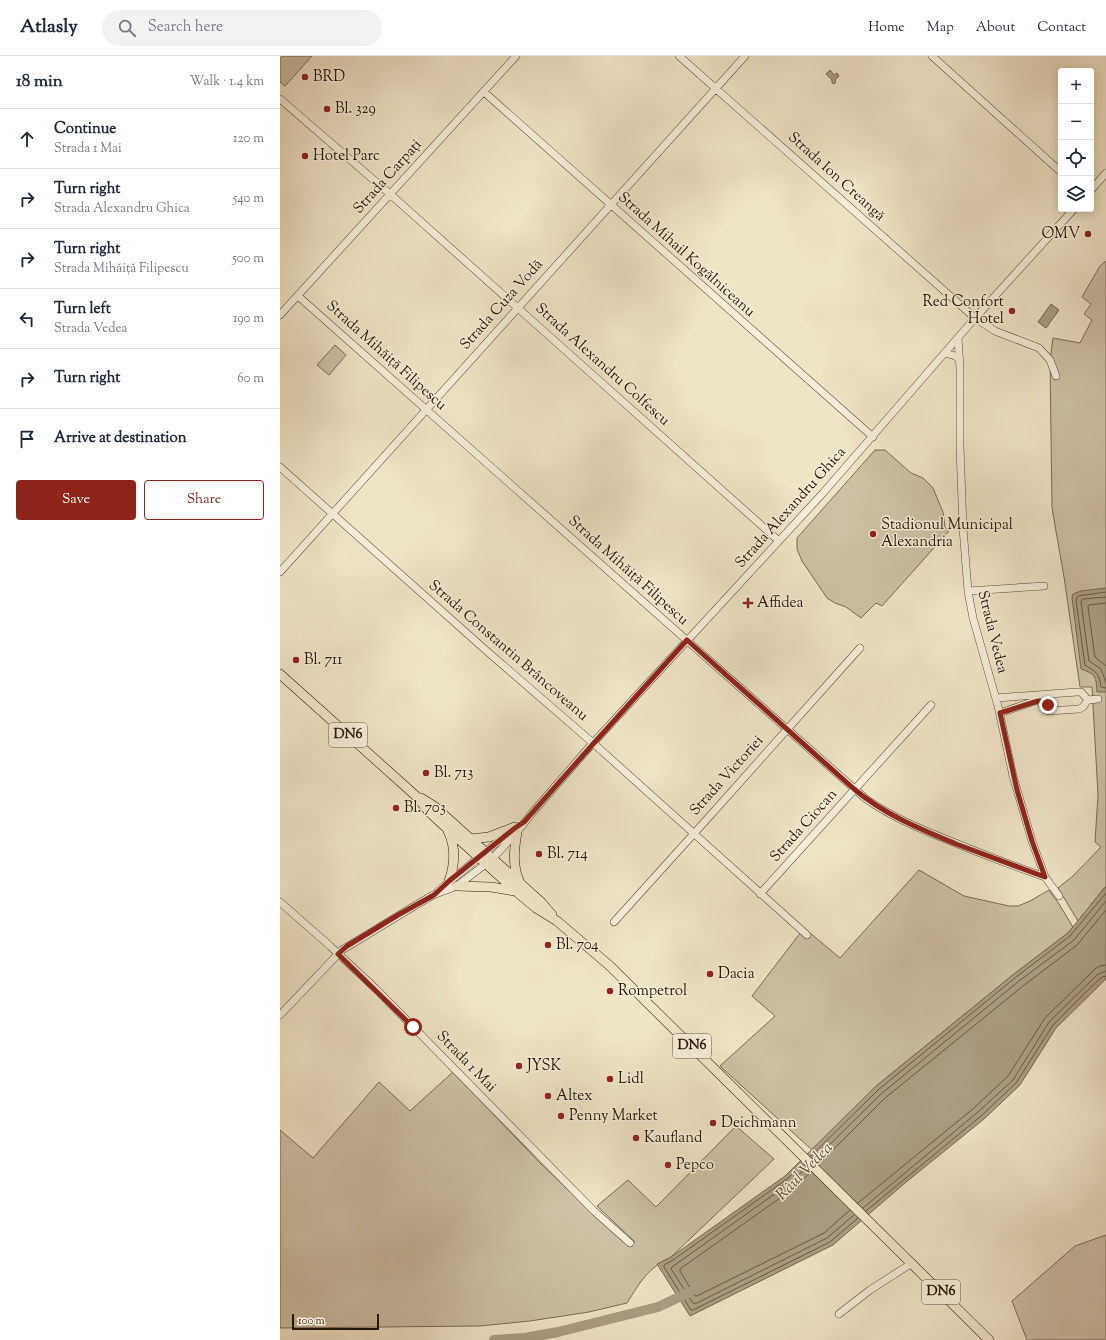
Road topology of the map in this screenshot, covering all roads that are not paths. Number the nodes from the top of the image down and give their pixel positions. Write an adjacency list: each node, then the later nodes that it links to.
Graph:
1 (516, 56): 6 (street, Strada Carpați)
2 (679, 56): 5 (street, Strada Ion Creangă)
3 (745, 56): 5 (street, Strada Cuza Vodă)
4 (932, 56): 8 (street)
5 (716, 88): 12 (street, Strada Cuza Vodă); 17 (street, Strada Ion Creangă)
6 (484, 92): 11 (street, Strada Carpați); 12 (street, Strada Mihail Kogălniceanu)
7 (280, 99): 11 (street, Strada Alexandru Colfescu)
8 (1058, 169)
9 (1106, 173): 10 (street)
10 (1094, 187)
11 (390, 194): 14 (street, Strada Carpați); 15 (street, Strada Alexandru Colfescu)
12 (610, 205): 15 (street, Strada Cuza Vodă); 23 (street, Strada Mihail Kogălniceanu)
13 (1071, 212): 17 (street, Strada Alexandru Ghica)
14 (298, 296): 16 (street, Strada Carpați); 22 (street, Strada Mihăiță Filipescu)
15 (518, 308): 22 (street, Strada Cuza Vodă); 26 (street, Strada Alexandru Colfescu)
16 (280, 315)
17 (975, 318): 18 (street, Strada Alexandru Ghica); 21 (street, Strada Ion Creangă)
18 (958, 338): 19 (street, Strada Alexandru Ghica); 20 (street, Strada Vedea)
19 (945, 353): 20 (street); 23 (street, Strada Alexandru Ghica)
20 (960, 360): 29 (street, Strada Vedea)
21 (1056, 376)
22 (426, 409): 25 (street, Strada Cuza Vodă); 30 (street, Strada Mihăiță Filipescu)
23 (872, 437): 26 (street, Strada Alexandru Ghica)
24 (280, 467): 25 (street, Strada Constantin Brâncoveanu)
25 (332, 514): 27 (street, Strada Cuza Vodă); 40 (street, Strada Constantin Brâncoveanu)
26 (780, 541): 30 (street, Strada Alexandru Ghica)
27 (280, 572)
28 (1044, 586): 29 (street)
29 (968, 591): 33 (street, Strada Vedea)
30 (687, 640): 39 (street, Strada Mihăiță Filipescu); 40 (street, Strada Alexandru Ghica)
31 (860, 648): 39 (street, Strada Victoriei)
32 (280, 674): 42 (main road, DN6)
33 (996, 698): 35 (street); 38 (street, Strada Vedea)
34 (1098, 699): 36 (street)
35 (1044, 700): 36 (street); 36 (street); 38 (street)
36 (1088, 700)
37 (931, 704): 41 (street, Strada Ciocan)
38 (1000, 713): 49 (street, Strada Vedea)
39 (787, 729): 41 (street, Strada Mihăiță Filipescu); 45 (street, Strada Victoriei)
40 (594, 743): 44 (street, Strada Alexandru Ghica); 45 (street, Strada Constantin Brâncoveanu)
41 (854, 789): 49 (street, Strada Mihăiță Filipescu); 52 (street, Strada Ciocan)
42 (416, 796): 43 (main road, DN6); 46 (main road, DN6)
43 (446, 828): 47 (main road, DN6); 50 (main road)
44 (516, 830): 46 (main road); 47 (street, Strada Alexandru Ghica); 48 (street, Strada Alexandru Ghica); 51 (main road)
45 (694, 833): 52 (street, Strada Constantin Brâncoveanu); 55 (street, Strada Victoriei)
46 (470, 839): 47 (main road, DN6)
47 (482, 855): 48 (main road, DN6); 50 (street, Strada Alexandru Ghica)
48 (490, 862): 50 (street, Strada Alexandru Ghica); 51 (main road, DN6)
49 (1045, 877): 53 (street, Strada Vedea)
50 (453, 883): 51 (main road); 57 (street, Strada Alexandru Ghica)
51 (519, 888): 60 (main road, DN6)
52 (760, 894): 56 (street, Strada Constantin Brâncoveanu)
53 (1059, 896)
54 (280, 902): 57 (street, Strada 1 Mai)
55 (614, 922)
56 (807, 935)
57 (338, 954): 58 (street, Strada Alexandru Ghica); 59 (street, Strada 1 Mai)
58 (280, 1015)
59 (630, 1243)
60 (912, 1263): 61 (street); 62 (main road, DN6)
61 (839, 1314)
62 (988, 1340)

